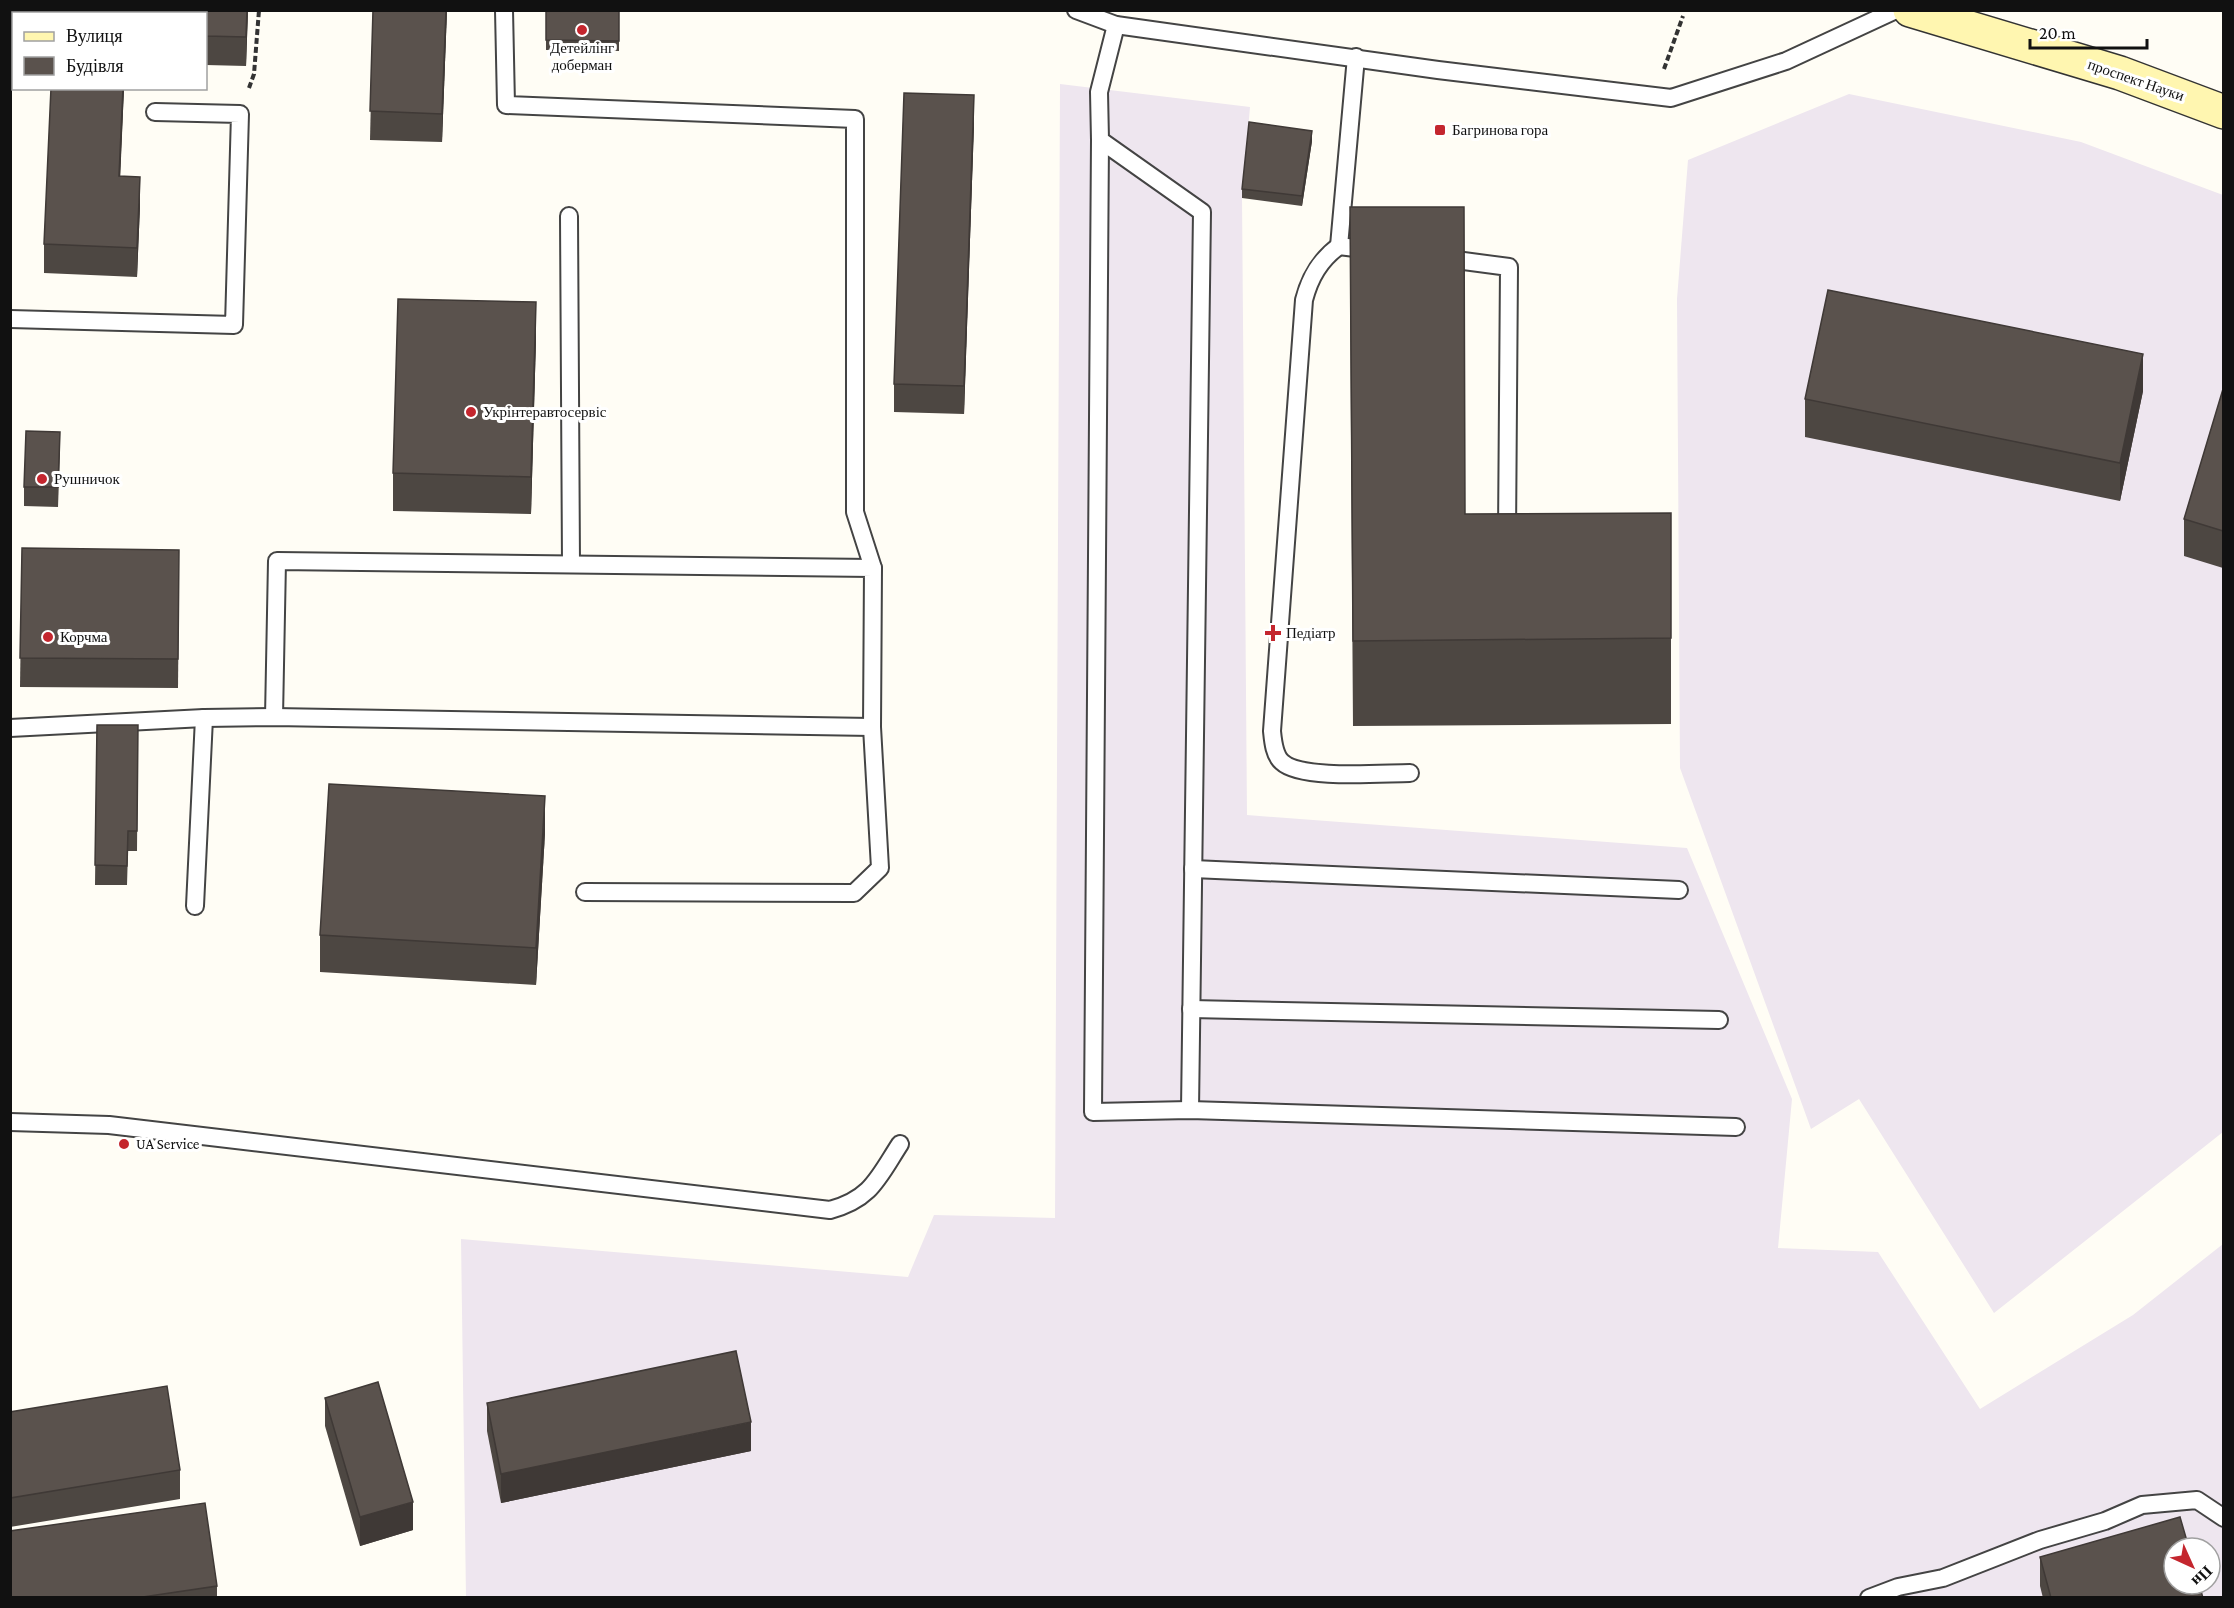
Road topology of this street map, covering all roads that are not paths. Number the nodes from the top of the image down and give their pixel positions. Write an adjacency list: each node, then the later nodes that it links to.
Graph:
1 (504, 10): 17 (lane)
2 (1076, 10): 5 (lane)
3 (1896, 10): 6 (lane)
4 (1910, 10): 8 (main road, проспект Науки)
5 (1116, 25): 6 (lane); 9 (lane)
6 (1356, 57): 11 (lane)
7 (155, 111): 14 (lane)
8 (2223, 112)
9 (1100, 140): 23 (lane); 29 (lane)
10 (569, 216): 16 (lane)
11 (1340, 246): 12 (lane); 22 (lane)
12 (1385, 251)
13 (1430, 257): 15 (lane)
14 (10, 319)
15 (1507, 553)
16 (571, 564): 17 (lane); 18 (lane)
17 (873, 568): 20 (lane)
18 (274, 717): 19 (lane); 20 (lane)
19 (204, 718): 21 (lane); 26 (lane)
20 (872, 727): 25 (lane)
21 (10, 728)
22 (1410, 773)
23 (1193, 869): 24 (lane); 27 (lane)
24 (1679, 890)
25 (585, 892)
26 (195, 906)
27 (1191, 1009): 28 (lane); 29 (lane)
28 (1719, 1020)
29 (1190, 1110): 31 (lane)
30 (10, 1122): 32 (lane)
31 (1736, 1127)
32 (900, 1144)
33 (2223, 1518): 34 (lane)
34 (1869, 1598)

